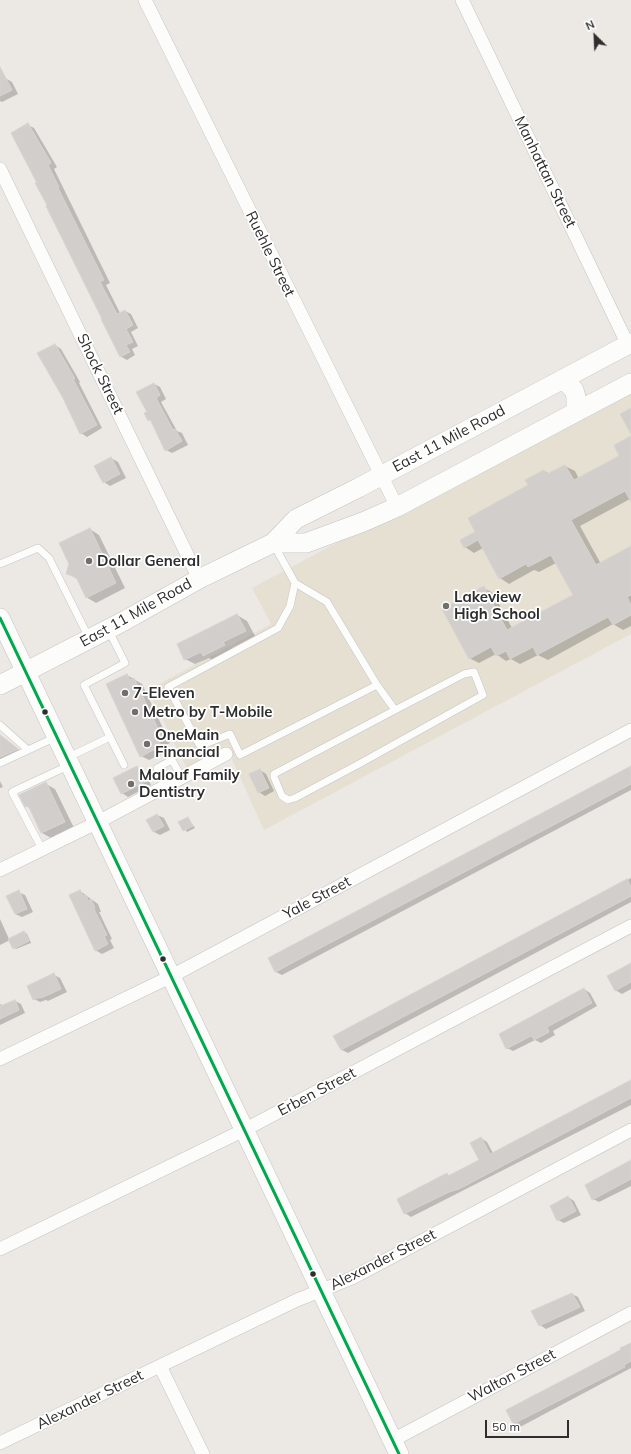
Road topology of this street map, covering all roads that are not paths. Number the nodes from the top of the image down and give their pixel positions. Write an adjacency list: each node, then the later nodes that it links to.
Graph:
1 (145, 0): 8 (street, Ruehle Street)
2 (462, 0): 4 (street, Manhattan Street)
3 (0, 170): 12 (street, Shock Street)
4 (629, 344): 5 (main road, East 11 Mile Road)
5 (563, 379): 7 (main road); 8 (main road, East 11 Mile Road)
6 (631, 383): 7 (main road, East 11 Mile Road)
7 (576, 412): 9 (main road, East 11 Mile Road)
8 (381, 476): 9 (street, Ruehle Street); 10 (main road, East 11 Mile Road)
9 (397, 507): 10 (main road, East 11 Mile Road)
10 (273, 543): 12 (main road, East 11 Mile Road); 13 (lane)
11 (0, 564): 16 (lane)
12 (199, 579): 15 (main road, East 11 Mile Road)
13 (295, 583): 18 (lane); 26 (lane)
14 (2, 627): 17 (main road)
15 (108, 629): 16 (main road, East 11 Mile Road); 24 (lane)
16 (90, 639): 17 (main road, East 11 Mile Road)
17 (26, 672): 19 (main road, East 11 Mile Road); 23 (main road)
18 (377, 684): 20 (lane); 26 (lane)
19 (0, 685)
20 (394, 710): 20 (lane)
21 (1, 726): 25 (lane)
22 (631, 730): 36 (street, Yale Street)
23 (56, 737): 25 (lane); 27 (main road)
24 (110, 737): 27 (lane); 29 (lane)
25 (28, 750): 28 (lane)
26 (231, 751): 31 (street)
27 (68, 761): 32 (main road); 33 (lane)
28 (0, 763)
29 (124, 765)
30 (157, 768): 31 (lane)
31 (182, 778): 32 (street)
32 (98, 822): 33 (street); 36 (main road)
33 (42, 849): 34 (street)
34 (0, 870)
35 (631, 926): 38 (street, Erben Street)
36 (170, 977): 37 (street, Yale Street); 38 (main road)
37 (0, 1059)
38 (244, 1130): 40 (street, Erben Street); 41 (main road)
39 (631, 1130): 41 (street, Alexander Street)
40 (0, 1249)
41 (323, 1291): 43 (street, Alexander Street); 45 (main road)
42 (631, 1313): 45 (street, Walton Street)
43 (160, 1366): 44 (street, Alexander Street); 46 (street)
44 (0, 1443)
45 (396, 1447)
46 (203, 1454)

